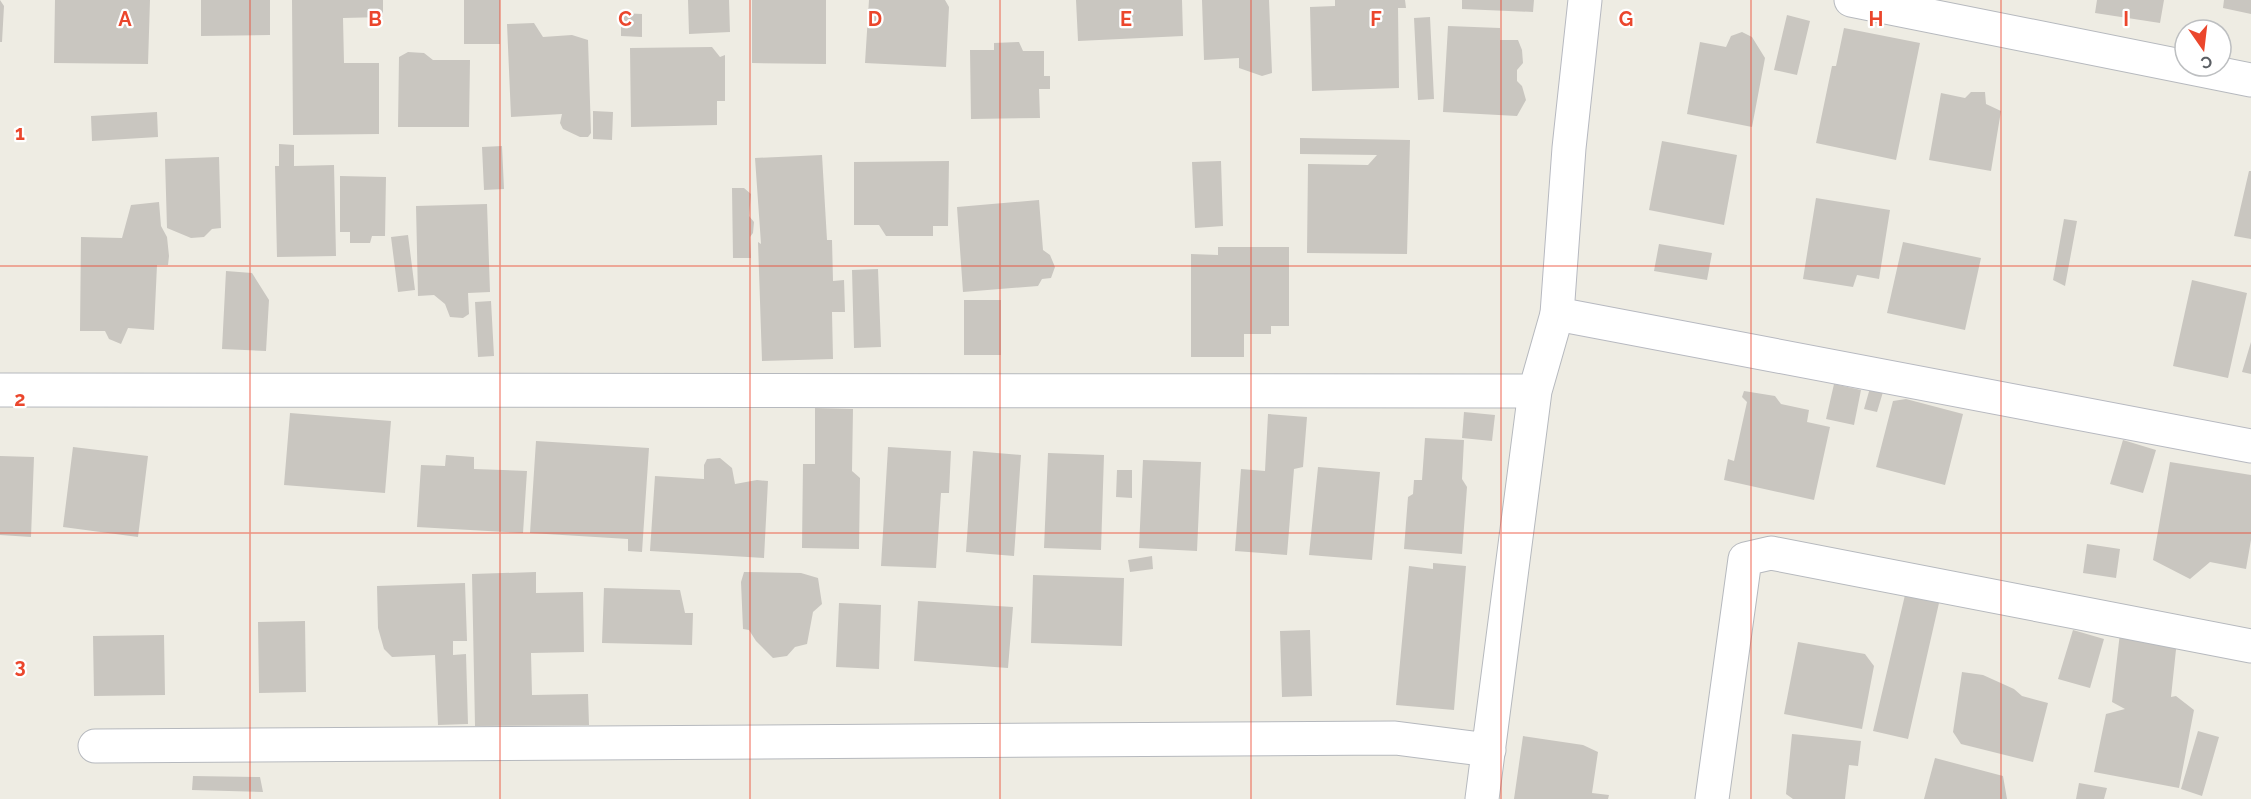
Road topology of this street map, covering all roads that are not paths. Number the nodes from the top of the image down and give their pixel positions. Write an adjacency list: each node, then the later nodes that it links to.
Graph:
1 (1585, 0): 4 (street)
2 (1851, 0): 3 (street)
3 (2251, 80)
4 (1557, 314): 6 (street); 7 (street)
5 (0, 390): 6 (street)
6 (1534, 391): 10 (street)
7 (2251, 446)
8 (2251, 646): 12 (street)
9 (95, 746): 10 (street)
10 (1489, 750): 11 (street)
11 (1482, 799)
12 (1712, 799)

